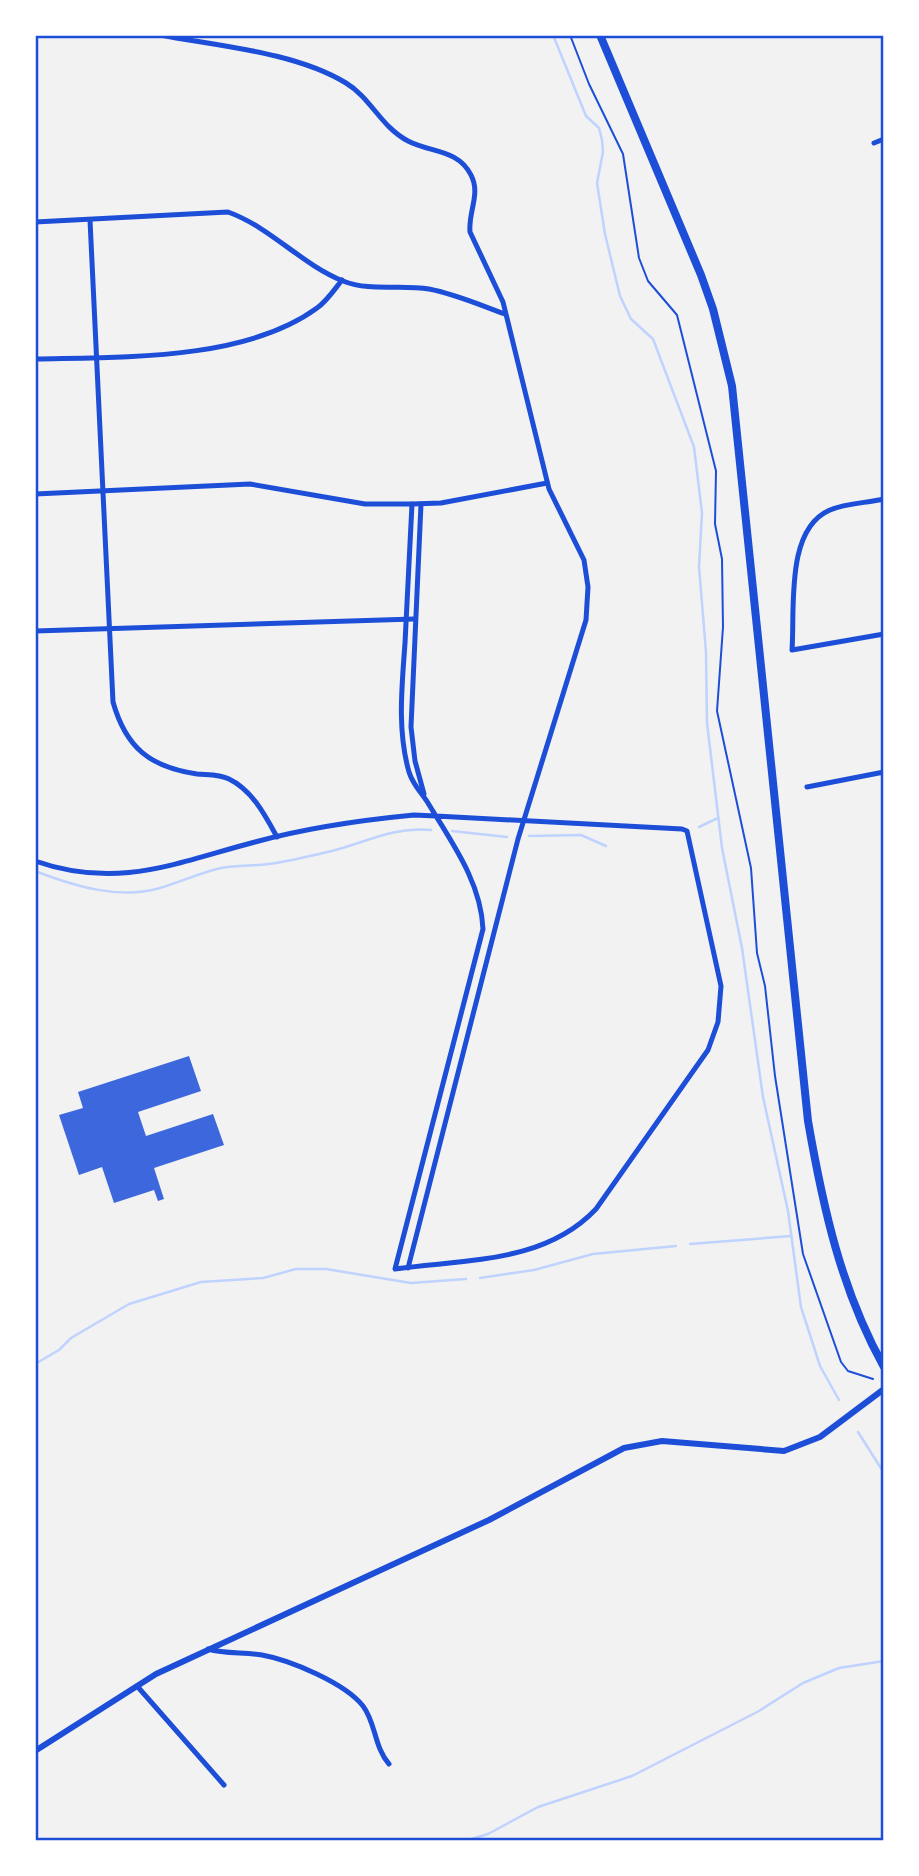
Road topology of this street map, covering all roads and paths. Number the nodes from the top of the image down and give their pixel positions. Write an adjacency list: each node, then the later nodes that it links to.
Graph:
1 (160, 35): 4 (street)
2 (570, 35): 33 (path)
3 (600, 35): 32 (main road)
4 (195, 38): 10 (street)
5 (884, 139): 6 (street)
6 (874, 143)
7 (90, 220): 8 (street); 9 (street); 11 (street)
8 (35, 222)
9 (342, 281): 10 (street); 11 (street)
10 (505, 314): 13 (street)
11 (97, 357): 12 (street); 14 (street)
12 (35, 359)
13 (547, 483): 18 (street); 28 (street)
14 (102, 491): 15 (street); 17 (street); 21 (street)
15 (35, 494)
16 (884, 499): 23 (street)
17 (412, 504): 18 (street); 20 (street)
18 (421, 504): 19 (street)
19 (414, 618): 20 (street); 26 (street)
20 (406, 619): 21 (street); 26 (street)
21 (108, 629): 22 (street); 29 (street)
22 (35, 631)
23 (884, 634)
24 (884, 772): 25 (street)
25 (807, 787)
26 (424, 797): 27 (street)
27 (436, 816): 28 (street); 29 (street); 31 (street)
28 (524, 821): 31 (street); 31 (street)
29 (277, 836): 30 (street)
30 (35, 861)
31 (408, 1268)
32 (884, 1367)
33 (873, 1380)
34 (884, 1389): 35 (street)
35 (208, 1649): 36 (street); 38 (street)
36 (137, 1686): 37 (street); 39 (street)
37 (35, 1751)
38 (389, 1764)
39 (224, 1785)

